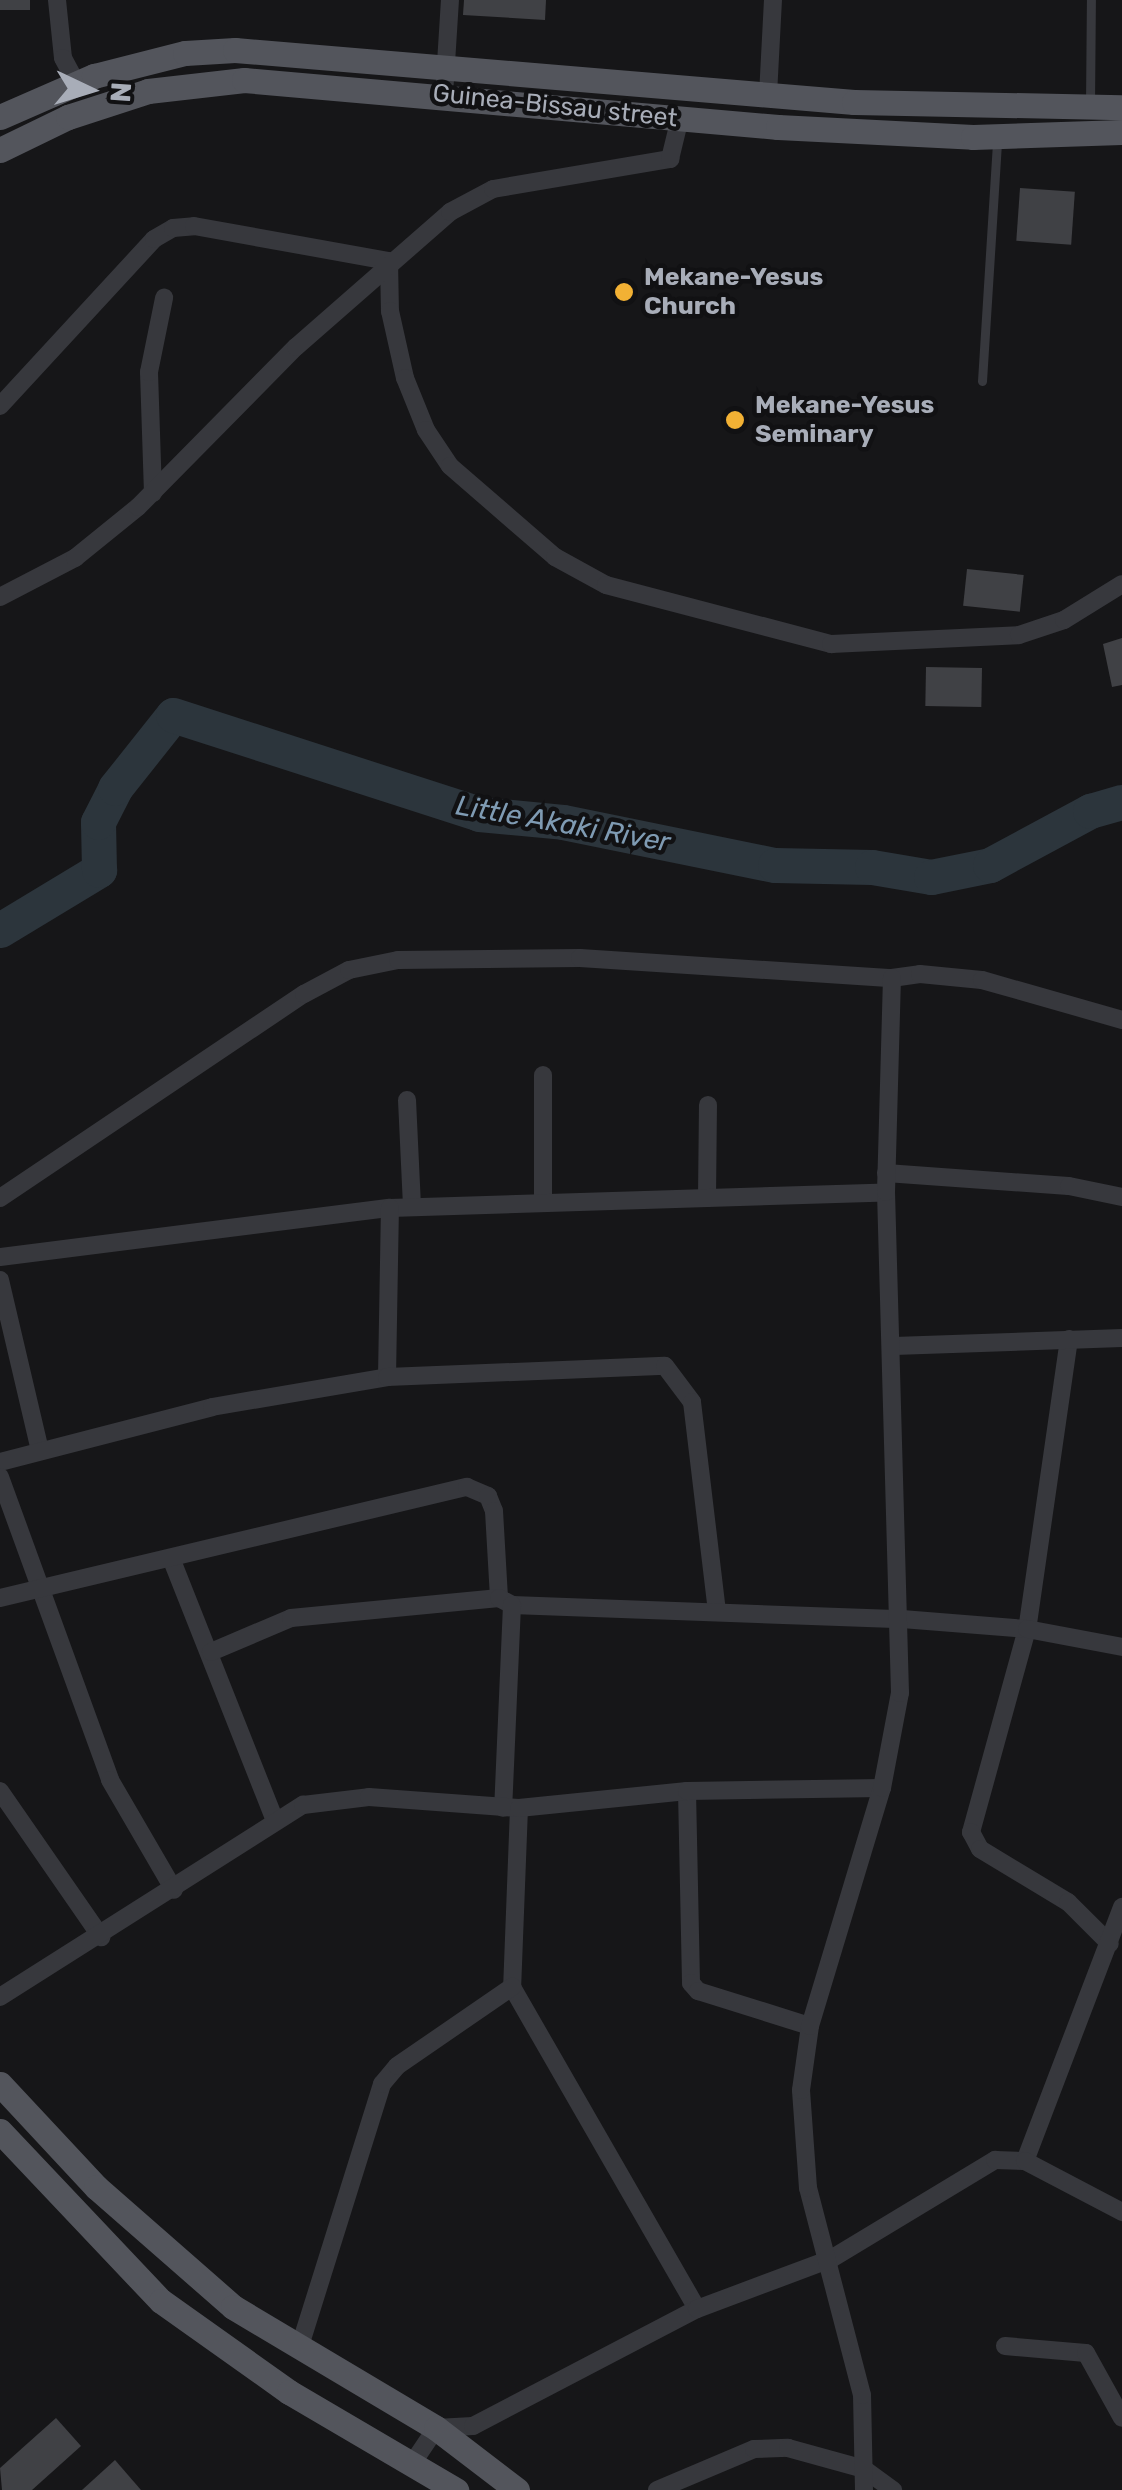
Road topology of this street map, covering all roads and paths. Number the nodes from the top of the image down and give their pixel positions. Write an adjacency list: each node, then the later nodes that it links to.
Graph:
1 (57, 0): 6 (street)
2 (450, 0): 5 (street)
3 (773, 0): 8 (street)
4 (1091, 0): 10 (lane)
5 (446, 65): 6 (main road); 7 (street); 8 (main road)
6 (76, 82): 11 (main road)
7 (444, 95): 12 (main road, Guinea-Bissau street); 15 (main road, Guinea-Bissau street)
8 (768, 95): 10 (main road)
9 (1122, 107): 10 (main road)
10 (1090, 108)
11 (0, 117)
12 (680, 118): 14 (main road, Guinea-Bissau street); 16 (street)
13 (1122, 132): 14 (main road, Guinea-Bissau street)
14 (998, 137): 18 (lane)
15 (0, 150)
16 (390, 261): 19 (street); 20 (street); 21 (street)
17 (164, 298): 20 (street)
18 (982, 382)
19 (0, 406)
20 (153, 492): 22 (street)
21 (1122, 584)
22 (0, 597)
23 (892, 978): 24 (street); 28 (street); 30 (street)
24 (1122, 1020)
25 (543, 1075): 32 (street)
26 (408, 1100): 33 (street)
27 (708, 1105): 31 (street)
28 (886, 1182): 29 (street); 31 (street); 39 (street)
29 (1122, 1197)
30 (0, 1198)
31 (707, 1198): 32 (street)
32 (544, 1202): 33 (street)
33 (412, 1207): 34 (street)
34 (390, 1208): 35 (street); 40 (street)
35 (0, 1257)
36 (0, 1280): 41 (street)
37 (1122, 1338): 38 (street)
38 (1069, 1340): 39 (street); 50 (street)
39 (894, 1346): 49 (street)
40 (386, 1377): 41 (street); 48 (street)
41 (40, 1450): 42 (street)
42 (0, 1462)
43 (0, 1477): 45 (street)
44 (171, 1558): 45 (street); 47 (street); 52 (street)
45 (37, 1587): 46 (street); 58 (street)
46 (0, 1598)
47 (505, 1602): 48 (street); 52 (street); 56 (street)
48 (718, 1612): 49 (street)
49 (902, 1618): 50 (street); 53 (street)
50 (1027, 1629): 51 (street); 61 (street)
51 (1122, 1647)
52 (211, 1652): 57 (street)
53 (882, 1788): 55 (street); 64 (street)
54 (0, 1791): 60 (street)
55 (687, 1792): 56 (street); 64 (street)
56 (511, 1808): 57 (street); 62 (street)
57 (274, 1818): 58 (street)
58 (174, 1890): 60 (street)
59 (1122, 1907): 61 (street)
60 (102, 1937): 63 (street)
61 (1110, 1944): 67 (street)
62 (512, 1987): 70 (street); 72 (street)
63 (0, 1997)
64 (810, 2026): 69 (street)
65 (0, 2084): 72 (main road)
66 (0, 2131): 75 (main road)
67 (1025, 2161): 68 (street); 69 (street)
68 (1122, 2212)
69 (831, 2258): 70 (street); 76 (street)
70 (697, 2309): 74 (street)
71 (1005, 2346): 73 (street)
72 (299, 2349): 74 (main road)
73 (1122, 2418)
74 (436, 2428): 75 (street); 78 (main road)
75 (414, 2461): 77 (main road)
76 (864, 2469): 79 (street); 80 (street); 81 (street)
77 (456, 2490)
78 (517, 2490)
79 (657, 2490)
80 (864, 2490)
81 (893, 2490)

